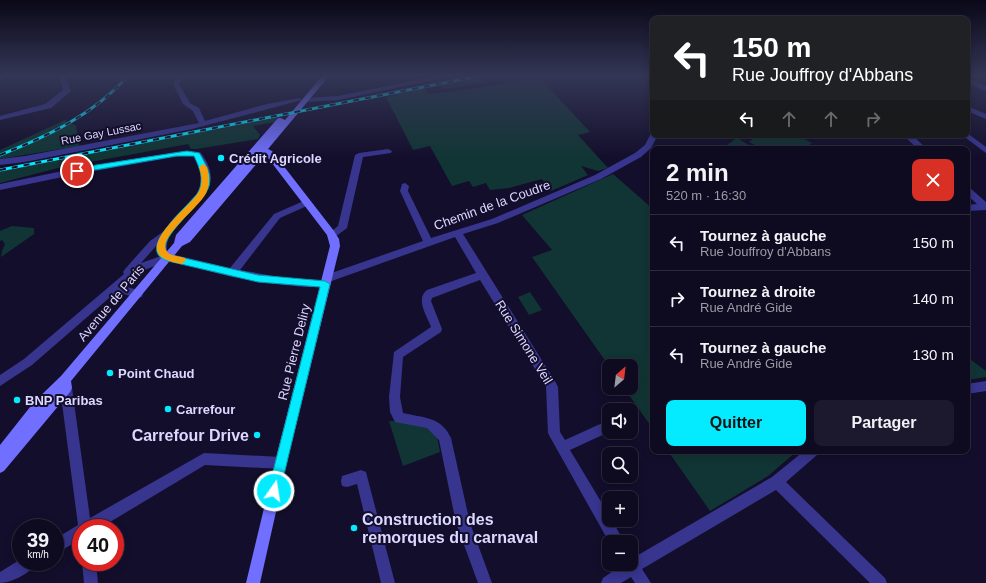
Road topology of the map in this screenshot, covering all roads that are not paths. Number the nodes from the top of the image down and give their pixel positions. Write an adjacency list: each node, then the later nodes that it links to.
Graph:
1 (52, 103): 8 (street)
2 (187, 103): 9 (street)
3 (283, 103): 9 (street, Rue Gay Lussac)
4 (299, 103): 28 (main road, Avenue de Paris)
5 (300, 103): 14 (main road, Avenue de Paris)
6 (970, 109): 7 (street)
7 (986, 117)
8 (0, 118)
9 (204, 124): 17 (street, Rue Gay Lussac)
10 (652, 138): 24 (street, Chemin de la Coudre)
11 (910, 138): 13 (street)
12 (970, 138): 16 (street)
13 (920, 146)
14 (264, 150): 21 (main road); 28 (main road, Avenue de Paris)
15 (388, 150): 26 (street)
16 (986, 151)
17 (0, 162)
18 (405, 186): 27 (street)
19 (0, 187): 25 (street)
20 (970, 193): 22 (street)
21 (306, 203): 26 (main road); 30 (street)
22 (986, 207): 23 (street)
23 (970, 208)
24 (457, 232): 27 (street, Chemin de la Coudre); 31 (street, Rue Simone Veil)
25 (165, 234): 29 (street); 33 (street)
26 (332, 235): 32 (main road, Rue Pierre Deliry)
27 (429, 243): 32 (street, Chemin de la Coudre)
28 (179, 244): 29 (main road, Avenue de Paris)
29 (168, 257): 30 (street); 33 (street); 34 (main road, Avenue de Paris)
30 (232, 273): 32 (street)
31 (482, 275): 40 (street, Rue Simone Veil); 59 (street)
32 (326, 282): 43 (main road, Rue Pierre Deliry)
33 (117, 285): 34 (street); 35 (street)
34 (138, 294): 36 (main road, Avenue de Paris)
35 (0, 381)
36 (66, 384): 42 (main road, Avenue de Paris); 44 (main road, Avenue de Paris); 47 (street)
37 (986, 386): 38 (street)
38 (970, 389)
39 (602, 429): 40 (street)
40 (563, 447): 49 (street, Rue Simone Veil)
41 (810, 454): 46 (street)
42 (0, 455)
43 (281, 462): 48 (street); 57 (main road, Rue Pierre Deliry)
44 (0, 467)
45 (347, 481): 58 (street)
46 (777, 482): 50 (street); 62 (street)
47 (85, 519)
48 (101, 519)
49 (613, 535)
50 (638, 562)
51 (15, 571): 55 (street)
52 (90, 571): 56 (street)
53 (624, 571): 60 (street)
54 (635, 571): 61 (street)
55 (0, 580)
56 (91, 583)
57 (253, 583)
58 (388, 583)
59 (486, 583)
60 (608, 583)
61 (644, 583)
62 (880, 583)

